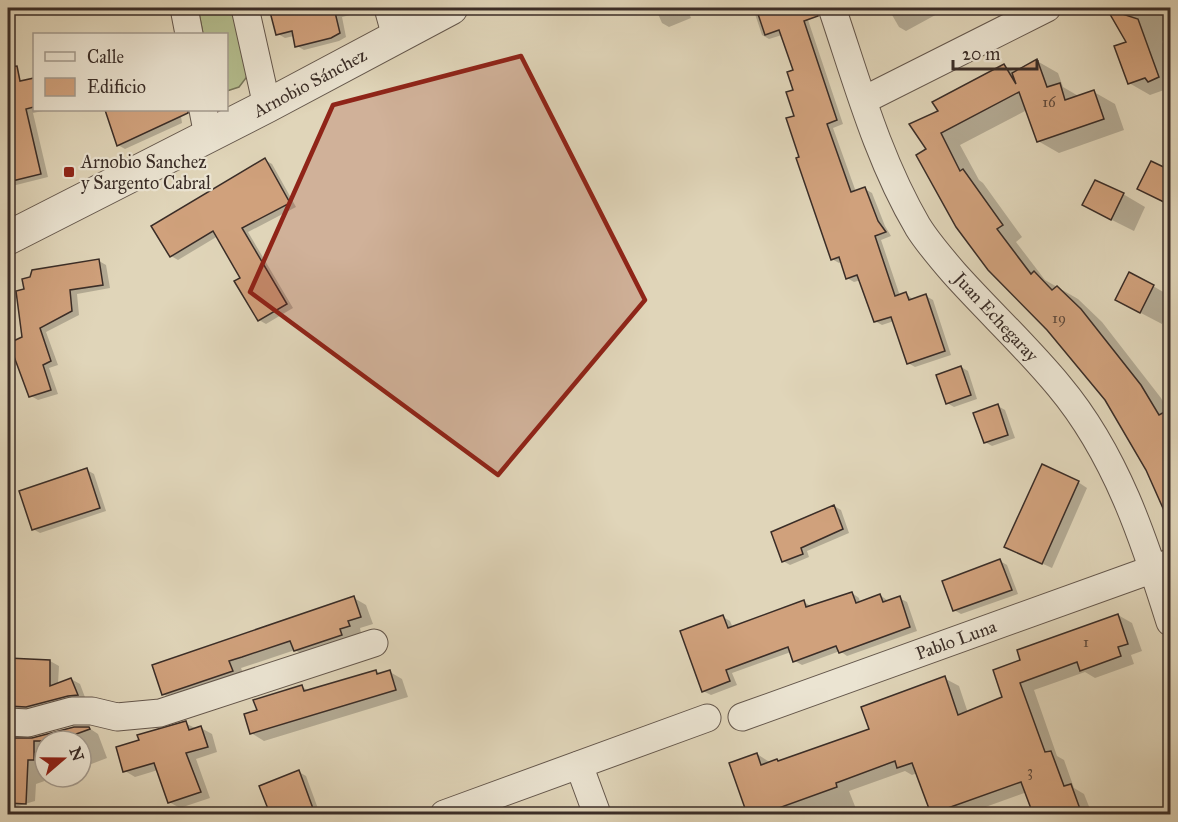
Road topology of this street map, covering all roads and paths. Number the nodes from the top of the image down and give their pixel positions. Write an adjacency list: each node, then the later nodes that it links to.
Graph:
1 (184, 8): 7 (street)
2 (245, 8): 9 (street)
3 (451, 8): 6 (street, Arnobio Sánchez)
4 (832, 8): 8 (street, Juan Echegaray)
5 (1047, 8): 8 (street)
6 (392, 22): 9 (street, Arnobio Sánchez)
7 (189, 33)
8 (864, 100): 12 (street, Juan Echegaray)
9 (267, 106): 10 (street, Arnobio Sánchez)
10 (206, 123): 11 (street, Arnobio Sánchez)
11 (8, 238)
12 (1162, 566): 13 (street, Juan Echegaray); 15 (street, Pablo Luna)
13 (1170, 622)
14 (374, 644): 17 (street)
15 (742, 717)
16 (707, 718): 18 (street)
17 (8, 722)
18 (579, 765): 19 (street); 20 (street)
19 (444, 814)
20 (597, 814)

